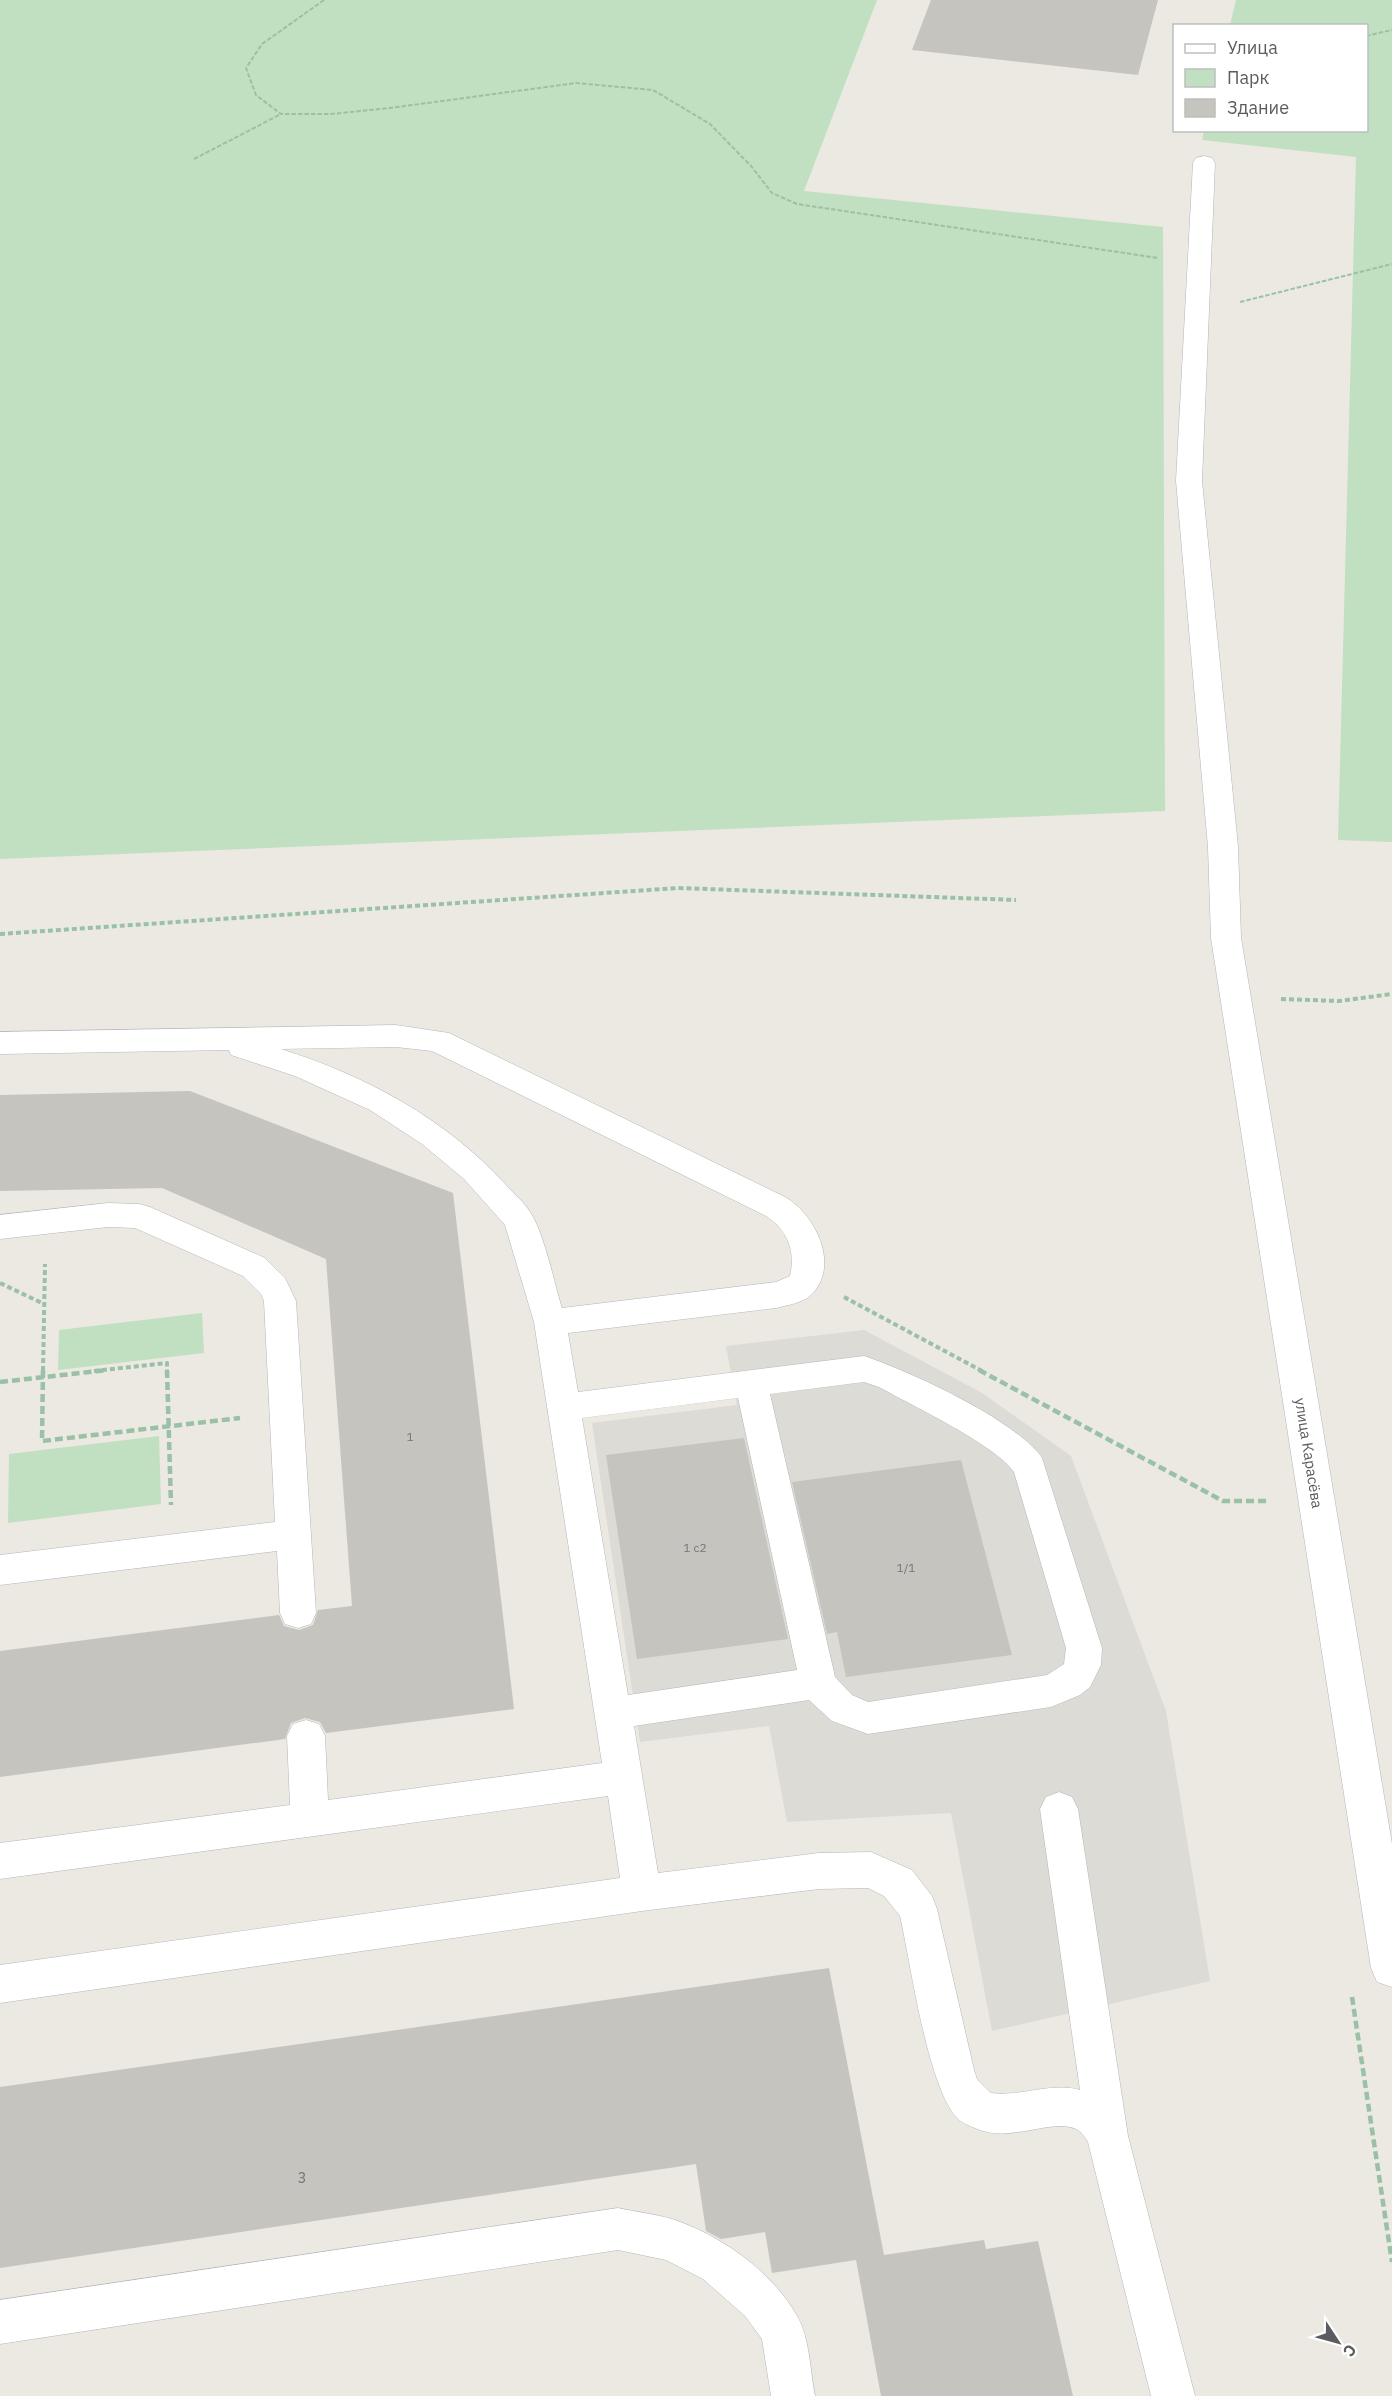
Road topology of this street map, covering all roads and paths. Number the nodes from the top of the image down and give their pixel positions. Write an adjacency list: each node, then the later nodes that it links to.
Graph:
1 (324, 0): 4 (path)
2 (1392, 30): 3 (path)
3 (1368, 36)
4 (280, 114): 5 (path); 8 (path)
5 (194, 159)
6 (1204, 163): 8 (street, улица Карасёва)
7 (1392, 264): 9 (path)
8 (1200, 276): 9 (street, улица Карасёва)
9 (1199, 312): 13 (street, улица Карасёва)
10 (1016, 900): 11 (path)
11 (0, 934)
12 (1392, 994): 13 (path)
13 (1235, 997): 28 (street, улица Карасёва)
14 (219, 1039): 15 (lane); 18 (lane); 21 (lane)
15 (0, 1043)
16 (45, 1222): 17 (lane); 20 (path); 26 (lane)
17 (0, 1227)
18 (807, 1277): 21 (lane); 28 (path)
19 (0, 1283): 20 (path)
20 (44, 1304): 22 (path)
21 (550, 1322): 25 (lane)
22 (43, 1377): 23 (path); 27 (path); 27 (path)
23 (0, 1382)
24 (751, 1382): 25 (lane); 33 (lane); 33 (lane)
25 (564, 1407): 34 (lane)
26 (287, 1412): 27 (path); 29 (lane)
27 (169, 1426): 30 (path)
28 (1317, 1501): 41 (street, улица Карасёва)
29 (293, 1534): 30 (lane); 32 (lane)
30 (172, 1549): 31 (lane)
31 (0, 1570)
32 (298, 1613)
33 (818, 1683): 34 (lane)
34 (613, 1713): 36 (lane)
35 (306, 1736): 38 (lane)
36 (624, 1777): 38 (lane); 40 (lane)
37 (1059, 1809): 43 (lane)
38 (310, 1819): 39 (lane)
39 (0, 1861)
40 (642, 1893): 42 (lane); 43 (lane)
41 (1392, 1968)
42 (0, 1984)
43 (1107, 2136): 46 (lane)
44 (0, 2322): 45 (lane)
45 (793, 2396)
46 (1173, 2396)

